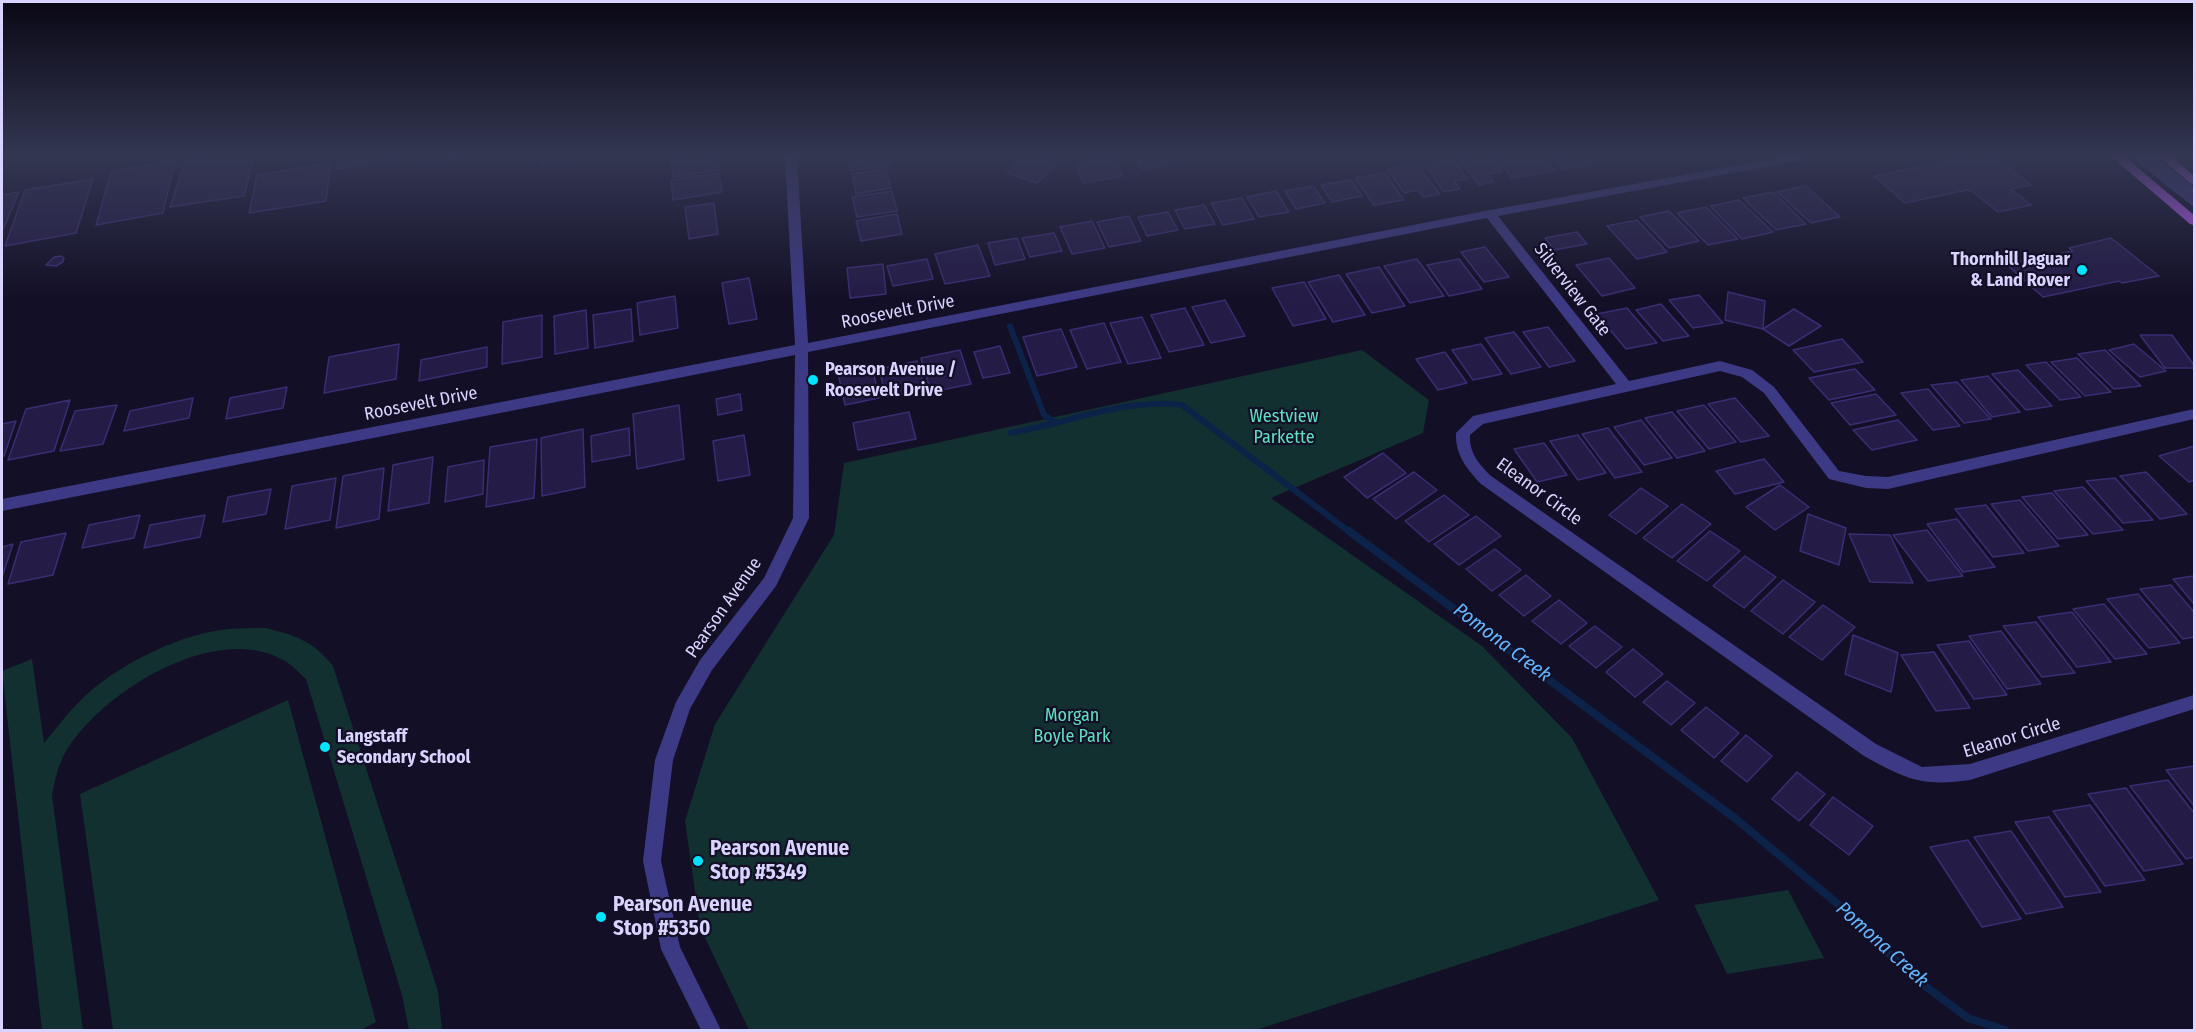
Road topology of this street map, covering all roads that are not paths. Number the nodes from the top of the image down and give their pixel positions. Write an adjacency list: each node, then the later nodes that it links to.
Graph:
1 (793, 205): 6 (street, Pearson Avenue)
2 (1538, 205): 4 (street, Roosevelt Drive)
3 (2175, 205): 5 (main road)
4 (1490, 214): 6 (street, Roosevelt Drive); 7 (street, Silverview Gate)
5 (2194, 221)
6 (801, 349): 9 (street, Roosevelt Drive); 11 (street, Pearson Avenue)
7 (1627, 388): 8 (street, Eleanor Circle); 10 (street, Eleanor Circle)
8 (2194, 414)
9 (2, 505)
10 (2194, 702)
11 (711, 1030)

